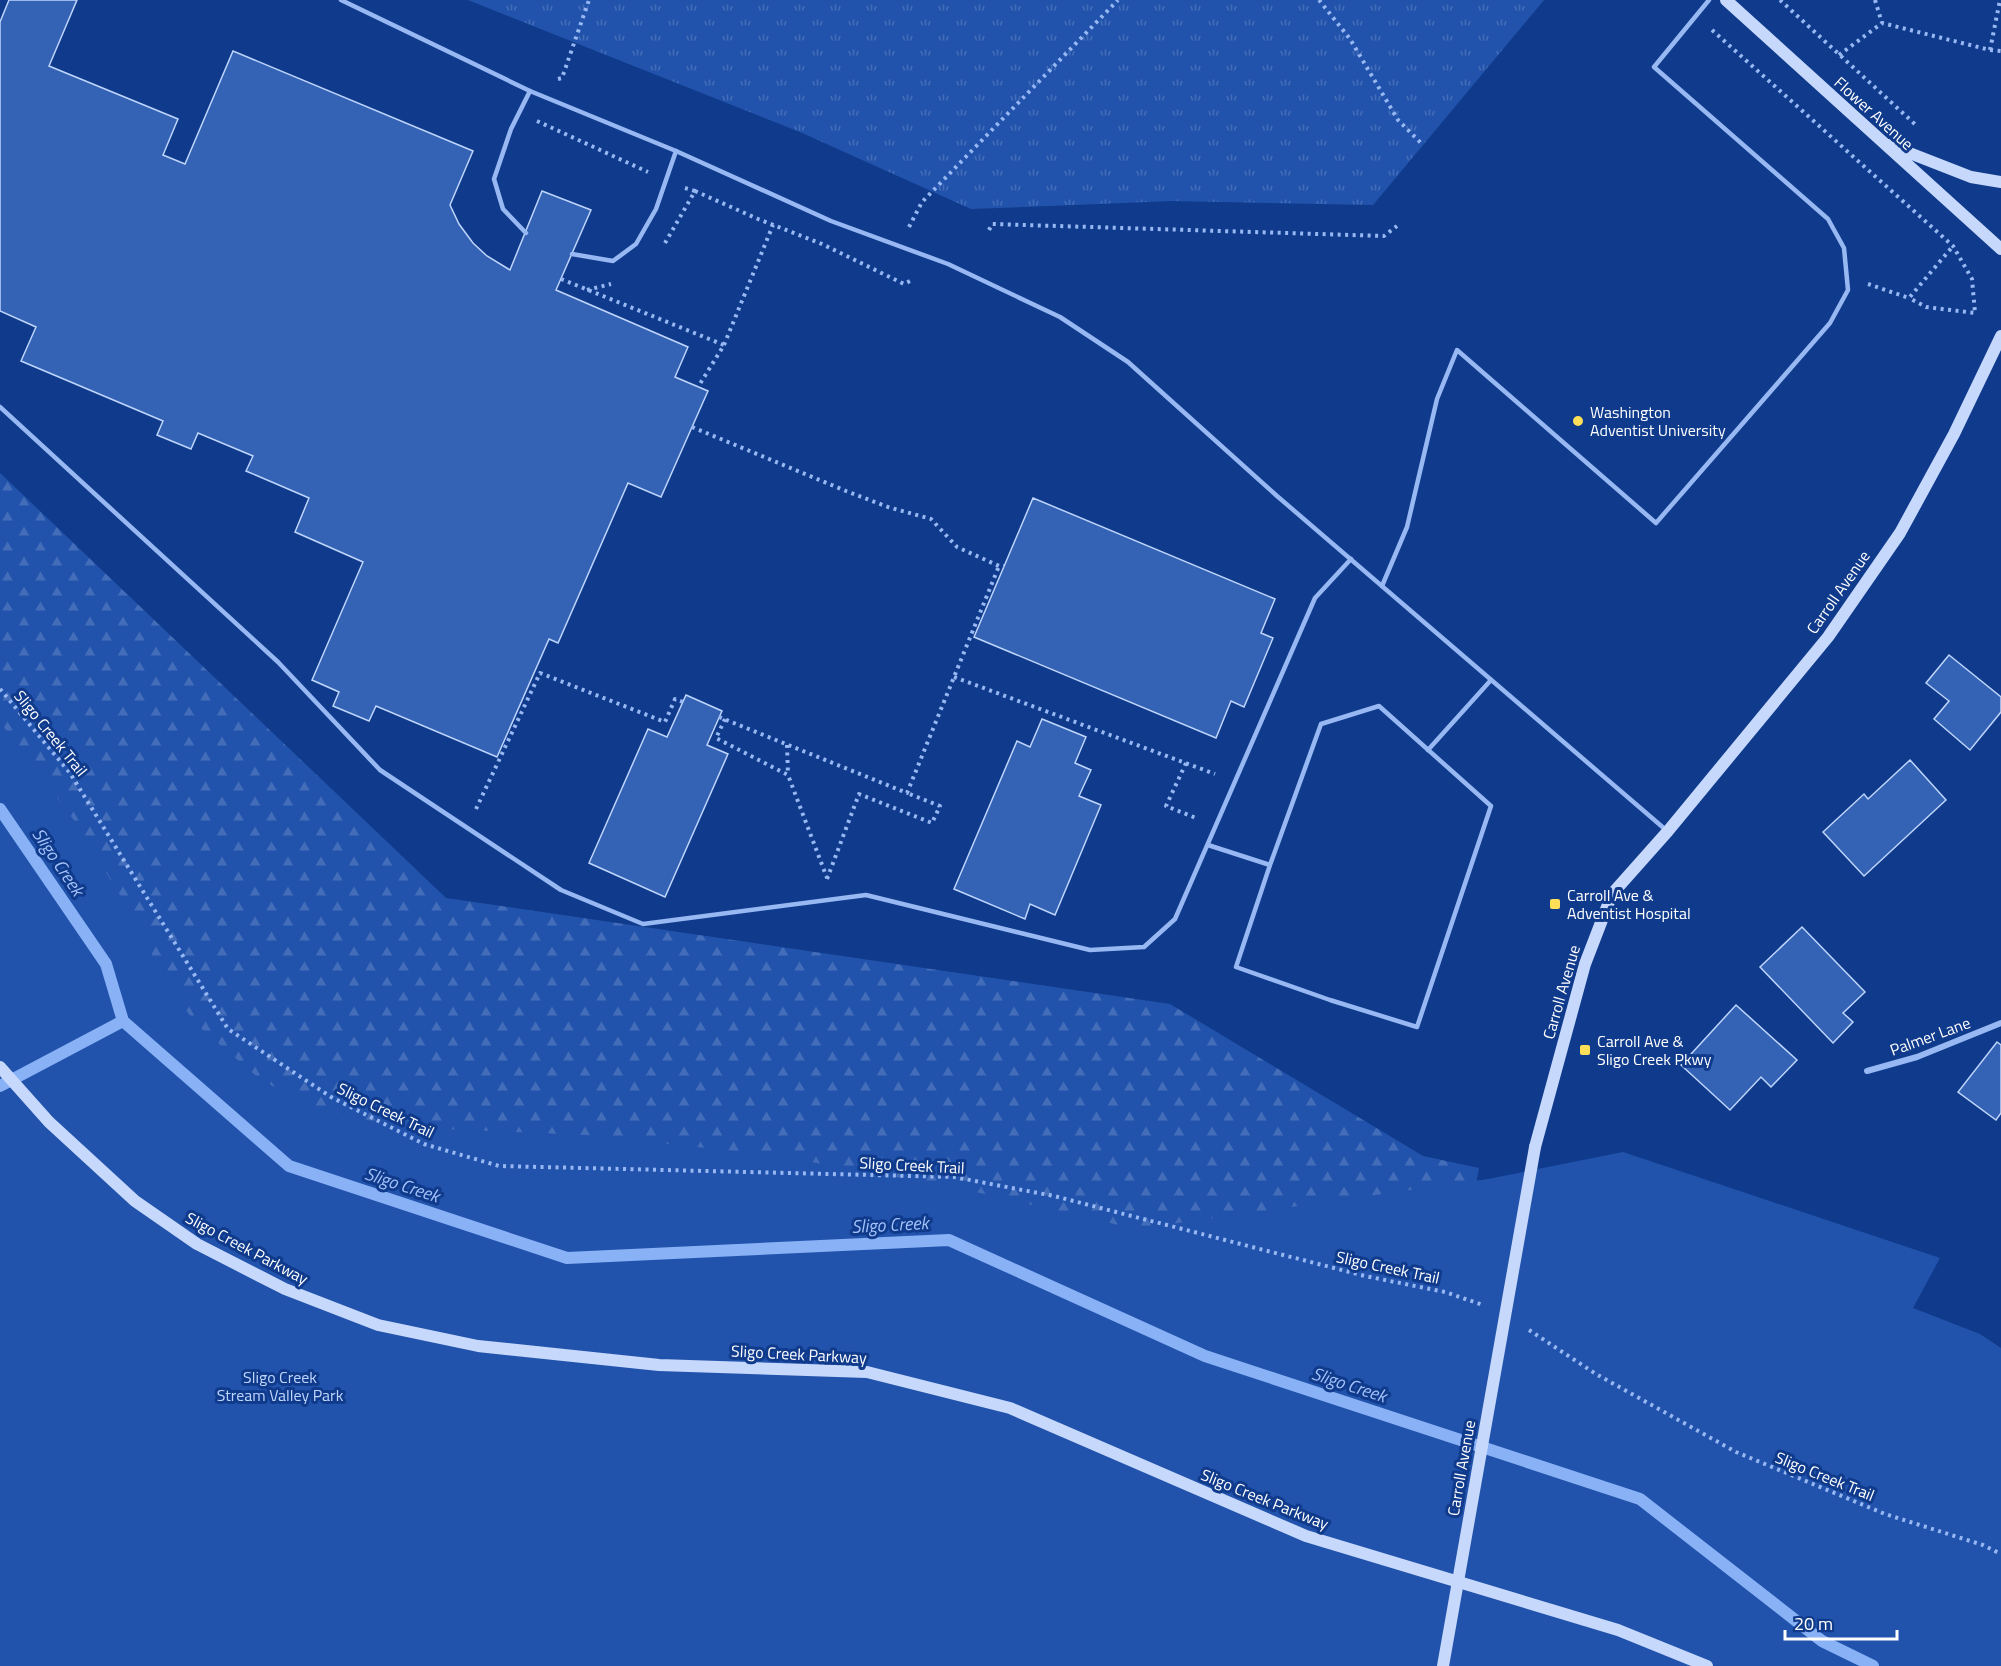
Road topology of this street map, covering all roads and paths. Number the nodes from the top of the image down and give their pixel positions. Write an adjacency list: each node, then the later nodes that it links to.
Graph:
1 (340, 0): 16 (lane)
2 (589, 0): 15 (path)
3 (1118, 0): 31 (path)
4 (1319, 0): 20 (path)
5 (1709, 0): 10 (lane)
6 (1726, 0): 19 (street, Flower Avenue)
7 (1780, 0): 14 (path)
8 (1875, 0): 11 (path)
9 (2000, 0): 12 (path)
10 (1696, 16): 30 (path); 46 (lane)
11 (1882, 23): 12 (path); 14 (path)
12 (1990, 51): 13 (path)
13 (2001, 51)
14 (1839, 55): 18 (path)
15 (562, 78)
16 (530, 92): 17 (lane); 21 (lane)
17 (518, 114): 22 (path); 28 (lane)
18 (1918, 127)
19 (1882, 142): 23 (street); 32 (street, Flower Avenue)
20 (1423, 145)
21 (676, 151): 22 (lane); 31 (lane)
22 (666, 180): 24 (path); 33 (lane)
23 (2001, 182)
24 (695, 191): 25 (path); 29 (path)
25 (773, 225): 36 (path); 41 (path)
26 (1396, 226): 27 (path)
27 (989, 230)
28 (526, 232)
29 (664, 244)
30 (1953, 246): 39 (path); 39 (path)
31 (899, 247): 45 (lane)
32 (2001, 249)
33 (572, 254)
34 (561, 279): 38 (path)
35 (1859, 280): 39 (path)
36 (909, 281)
37 (614, 284): 38 (path)
38 (587, 290): 41 (path)
39 (1909, 298)
40 (2001, 336): 61 (street, Carroll Avenue)
41 (724, 345): 42 (path)
42 (698, 387)
43 (0, 407): 60 (lane)
44 (692, 427): 47 (path)
45 (1351, 560): 46 (lane); 57 (lane)
46 (1382, 586): 48 (lane)
47 (954, 677): 55 (path); 58 (path)
48 (1491, 680): 54 (lane); 61 (lane)
49 (0, 690): 69 (path, Sligo Creek Trail)
50 (682, 702): 60 (path)
51 (719, 717): 52 (path)
52 (725, 719): 53 (path); 56 (path)
53 (787, 745): 56 (path); 58 (path)
54 (1428, 750): 63 (lane); 63 (lane)
55 (1186, 763): 57 (path); 59 (path)
56 (788, 775): 64 (path)
57 (1235, 782): 59 (lane)
58 (907, 793): 64 (path)
59 (1216, 826): 62 (lane)
60 (468, 828): 65 (lane)
61 (1668, 831): 72 (street, Carroll Avenue, bridge)
62 (1208, 844): 63 (lane); 65 (lane)
63 (1270, 865)
64 (827, 878): 65 (path)
65 (818, 901)
66 (2001, 1023): 68 (street, Palmer Lane)
67 (0, 1067): 73 (street, Sligo Creek Parkway)
68 (1868, 1071)
69 (1493, 1309)
70 (1521, 1325): 71 (path, Sligo Creek Trail)
71 (2001, 1554)
72 (1443, 1666)
73 (1707, 1666)

